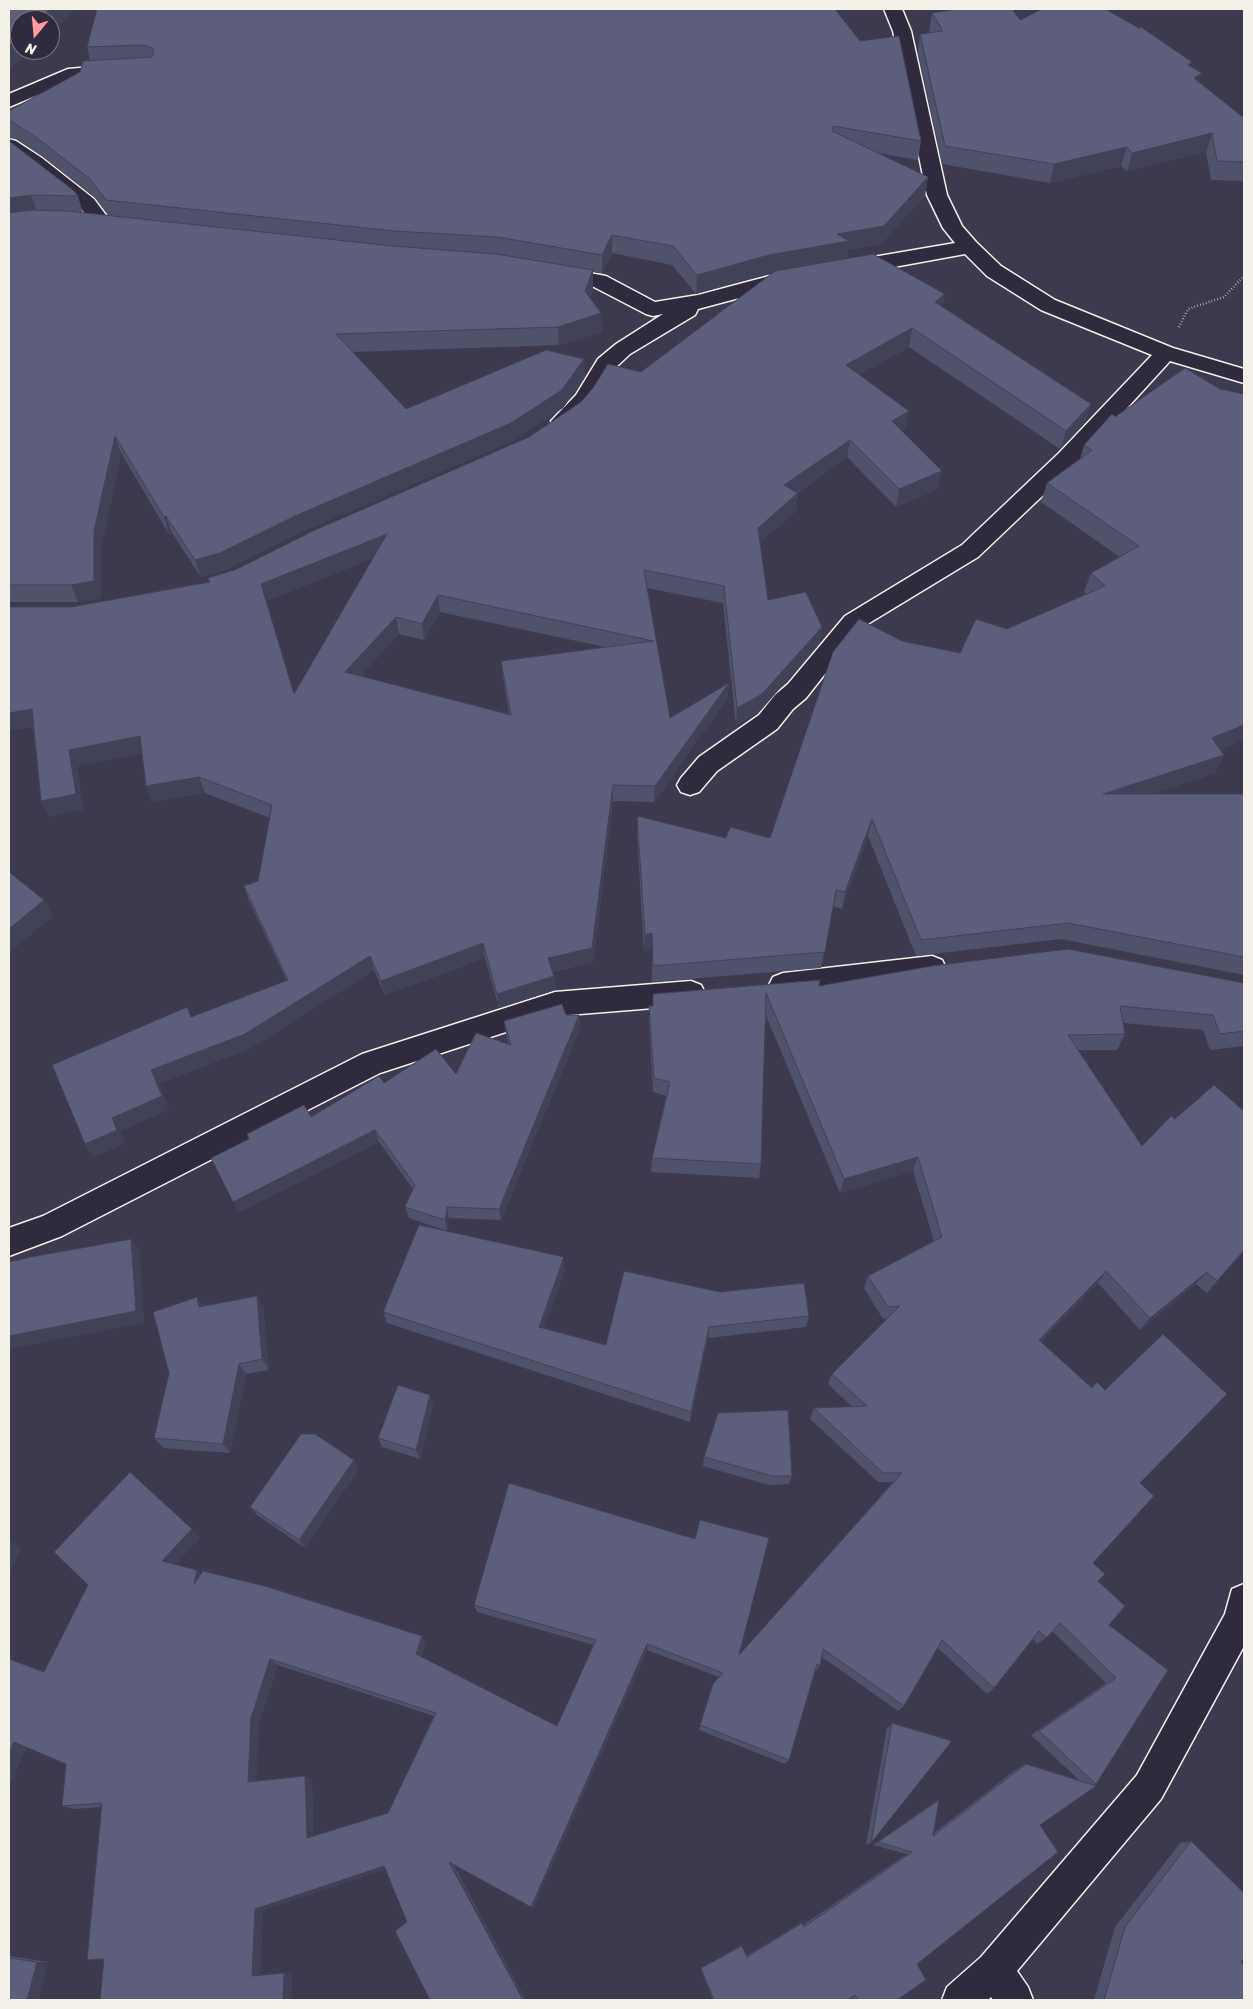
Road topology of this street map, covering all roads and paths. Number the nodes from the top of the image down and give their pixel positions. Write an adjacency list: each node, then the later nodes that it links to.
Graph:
1 (893, 9): 6 (street)
2 (132, 71): 3 (street)
3 (9, 101)
4 (9, 145): 5 (street)
5 (81, 223)
6 (969, 248): 9 (street); 10 (street)
7 (534, 270): 9 (street)
8 (1244, 276): 10 (path)
9 (698, 302): 12 (street)
10 (1166, 353): 11 (street); 13 (street)
11 (1244, 376)
12 (543, 434)
13 (690, 785)
14 (954, 965): 15 (street)
15 (760, 987)
16 (721, 990): 17 (street)
17 (9, 1242)
18 (1244, 1601): 19 (street)
19 (994, 1970): 20 (street); 21 (street)
20 (960, 2000)
21 (1015, 2000)

